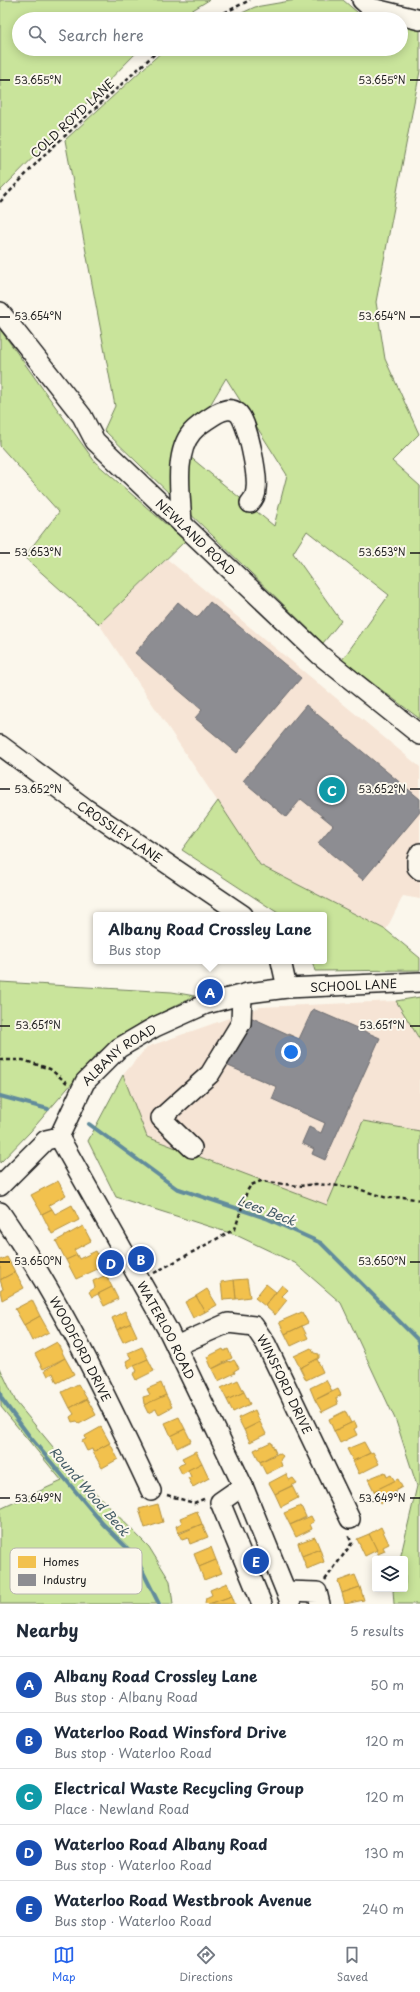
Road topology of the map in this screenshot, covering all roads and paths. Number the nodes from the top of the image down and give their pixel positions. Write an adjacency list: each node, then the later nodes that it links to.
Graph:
1 (250, 0): 3 (path)
2 (362, 0): 4 (street)
3 (226, 12)
4 (387, 12)
5 (408, 17): 6 (street)
6 (419, 20)
7 (152, 56): 8 (path, COLD ROYD LANE)
8 (0, 202)
9 (0, 312): 11 (street, NEWLAND ROAD)
10 (250, 503): 11 (street)
11 (182, 524): 12 (street, NEWLAND ROAD)
12 (420, 735)
13 (0, 746): 16 (street, CROSSLEY LANE)
14 (420, 853): 15 (street)
15 (420, 870)
16 (238, 912)
17 (282, 964): 19 (street)
18 (420, 982): 19 (street, SCHOOL LANE)
19 (287, 988): 20 (street, ALBANY ROAD)
20 (242, 995): 22 (street, ALBANY ROAD); 24 (street)
21 (0, 1060): 22 (path)
22 (76, 1101): 23 (street, ALBANY ROAD)
23 (59, 1137): 25 (street); 28 (street, WATERLOO ROAD)
24 (192, 1148)
25 (0, 1186)
26 (420, 1200): 28 (path)
27 (0, 1212): 31 (street, WOODFORD DRIVE)
28 (139, 1281): 29 (street, WATERLOO ROAD)
29 (176, 1346): 30 (street, WATERLOO ROAD); 33 (street, WINSFORD DRIVE)
30 (243, 1486): 32 (street); 34 (street, WATERLOO ROAD)
31 (151, 1490): 32 (path)
32 (220, 1502): 36 (street)
33 (350, 1519): 35 (path)
34 (288, 1597): 35 (street, WATERLOO ROAD)
35 (319, 1598)
36 (262, 1604)

